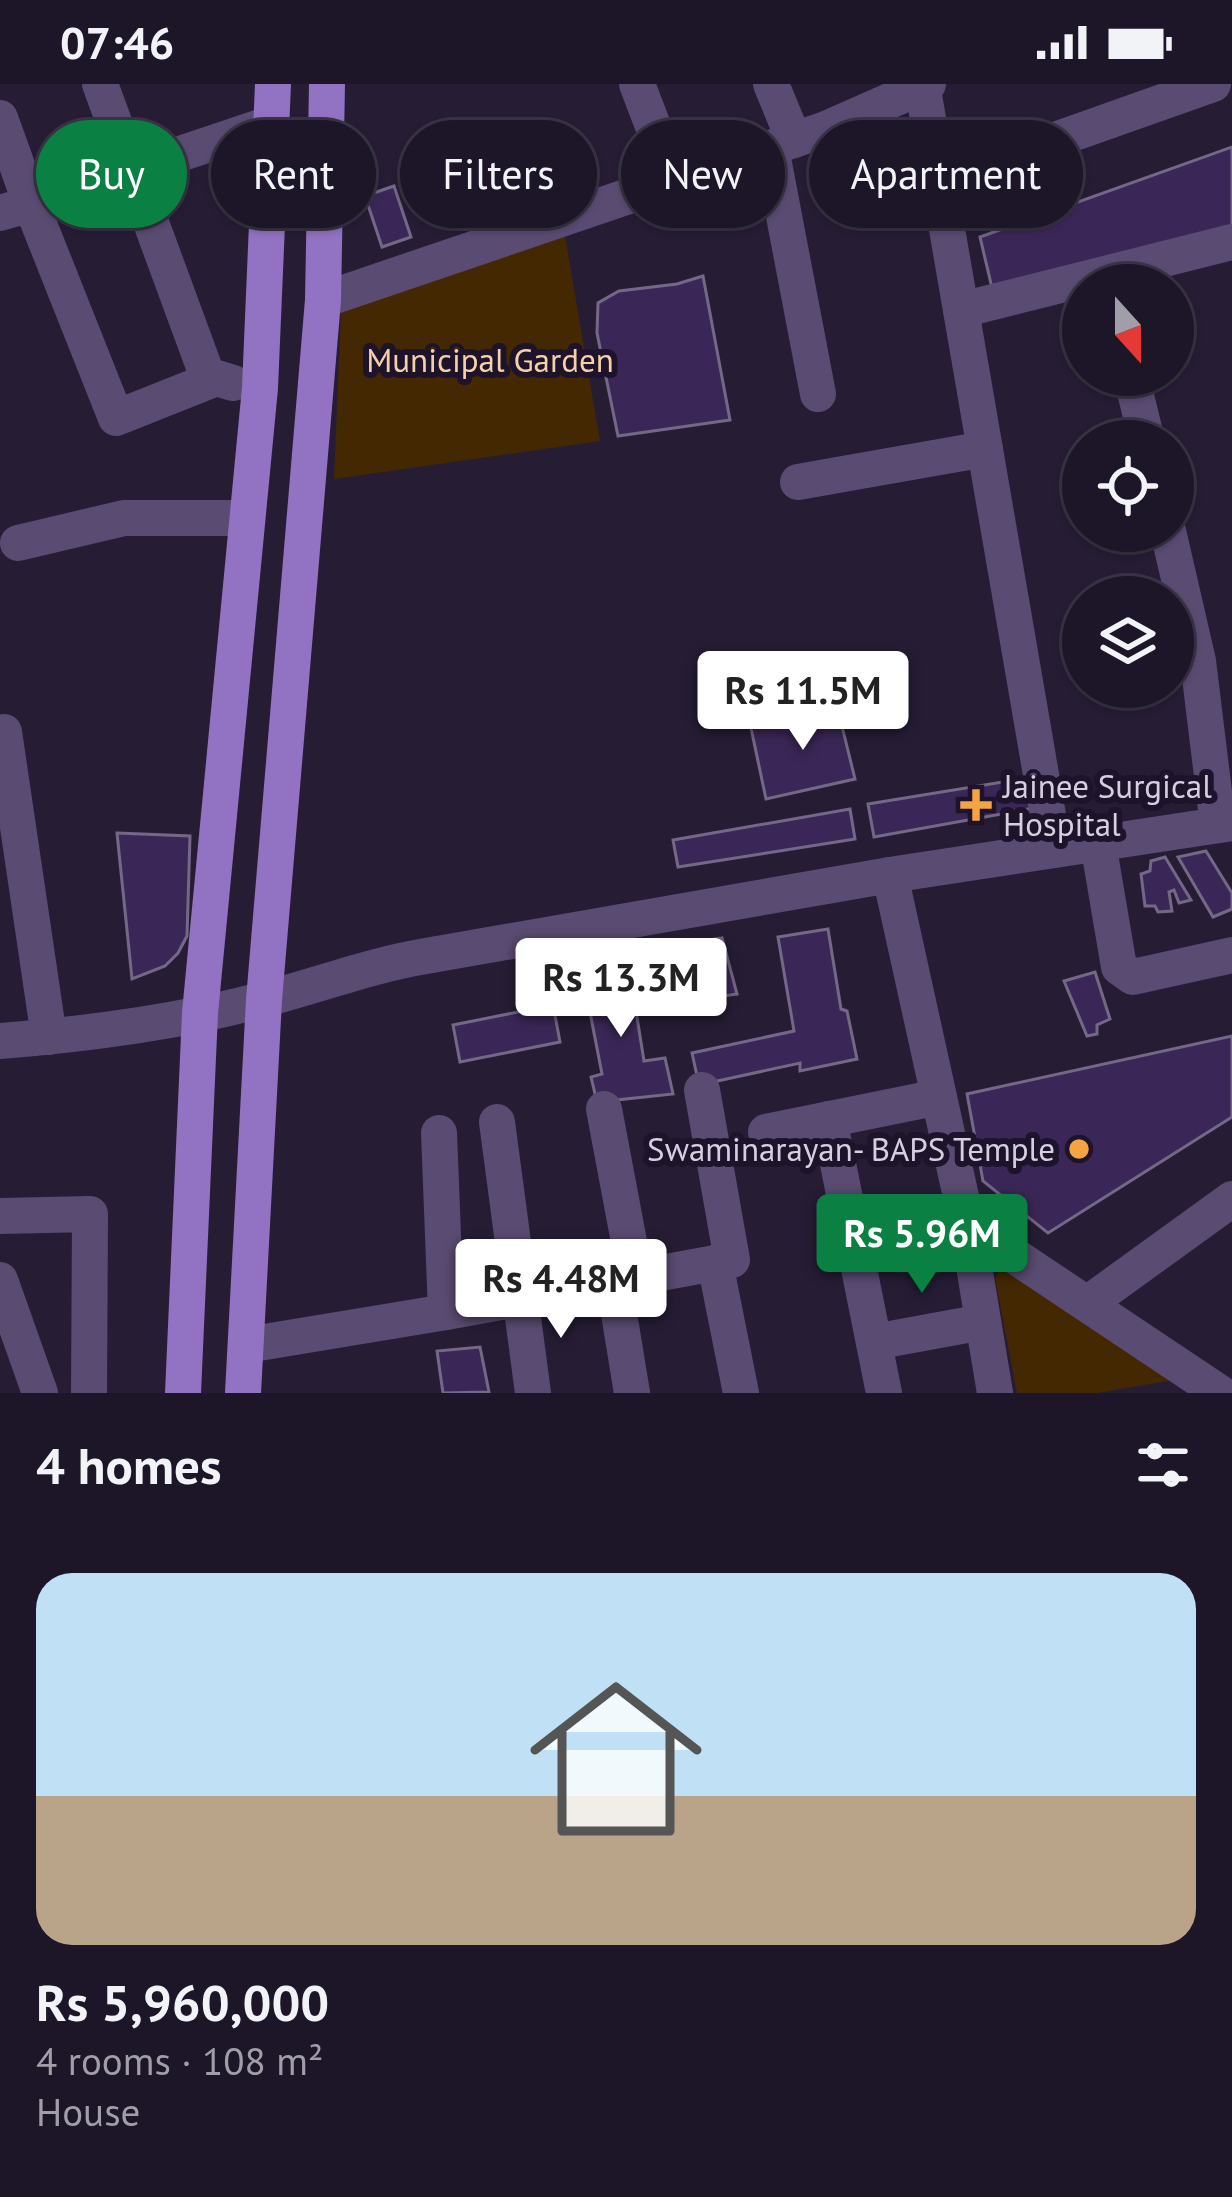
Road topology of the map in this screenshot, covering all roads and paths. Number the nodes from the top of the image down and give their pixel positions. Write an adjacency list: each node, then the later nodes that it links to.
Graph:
1 (100, 84): 9 (street)
2 (273, 84): 10 (main road)
3 (327, 84): 25 (main road)
4 (638, 84): 11 (street)
5 (771, 84): 12 (street)
6 (1214, 84): 14 (street)
7 (924, 85): 13 (street); 15 (street)
8 (0, 118): 18 (street)
9 (113, 120)
10 (272, 120)
11 (651, 120)
12 (778, 120)
13 (929, 120)
14 (1083, 130)
15 (785, 143)
16 (785, 158): 29 (street)
17 (621, 199): 25 (street)
18 (16, 209): 27 (street)
19 (153, 228): 27 (street)
20 (267, 228): 28 (main road)
21 (947, 228): 26 (street)
22 (1232, 242): 23 (street)
23 (1158, 264)
24 (1062, 289): 26 (street)
25 (323, 300): 42 (main road)
26 (961, 310): 30 (street)
27 (214, 379): 28 (street)
28 (260, 388): 32 (main road)
29 (818, 394)
30 (985, 449): 31 (street); 39 (street)
31 (798, 482)
32 (247, 518): 33 (street); 43 (main road)
33 (10, 532)
34 (1176, 552): 35 (street)
35 (1215, 657): 37 (street)
36 (0, 733): 44 (street)
37 (1225, 824): 38 (street)
38 (1098, 843): 39 (street); 41 (street)
39 (1054, 850): 40 (street)
40 (890, 874): 42 (street); 47 (street)
41 (1232, 955)
42 (264, 1000): 43 (street); 64 (main road)
43 (200, 1012): 44 (street); 68 (main road)
44 (50, 1037): 45 (street)
45 (0, 1041)
46 (701, 1090): 56 (street)
47 (939, 1097): 49 (street); 55 (street)
48 (604, 1109): 58 (street)
49 (829, 1119): 52 (street); 63 (street)
50 (497, 1122): 59 (street)
51 (440, 1132): 61 (street)
52 (766, 1132)
53 (1229, 1206): 60 (street)
54 (0, 1216): 67 (street)
55 (967, 1224): 60 (street); 62 (street)
56 (716, 1263): 58 (street); 72 (street)
57 (0, 1280): 66 (street)
58 (625, 1281): 59 (street); 71 (street)
59 (518, 1301): 61 (street); 70 (street)
60 (1087, 1304): 65 (street)
61 (446, 1312): 64 (street)
62 (983, 1322): 63 (street); 74 (street)
63 (874, 1342): 73 (street)
64 (245, 1345): 69 (main road)
65 (1198, 1387)
66 (40, 1393)
67 (89, 1393)
68 (182, 1393)
69 (243, 1393)
70 (533, 1393)
71 (632, 1393)
72 (741, 1393)
73 (884, 1393)
74 (995, 1393)

